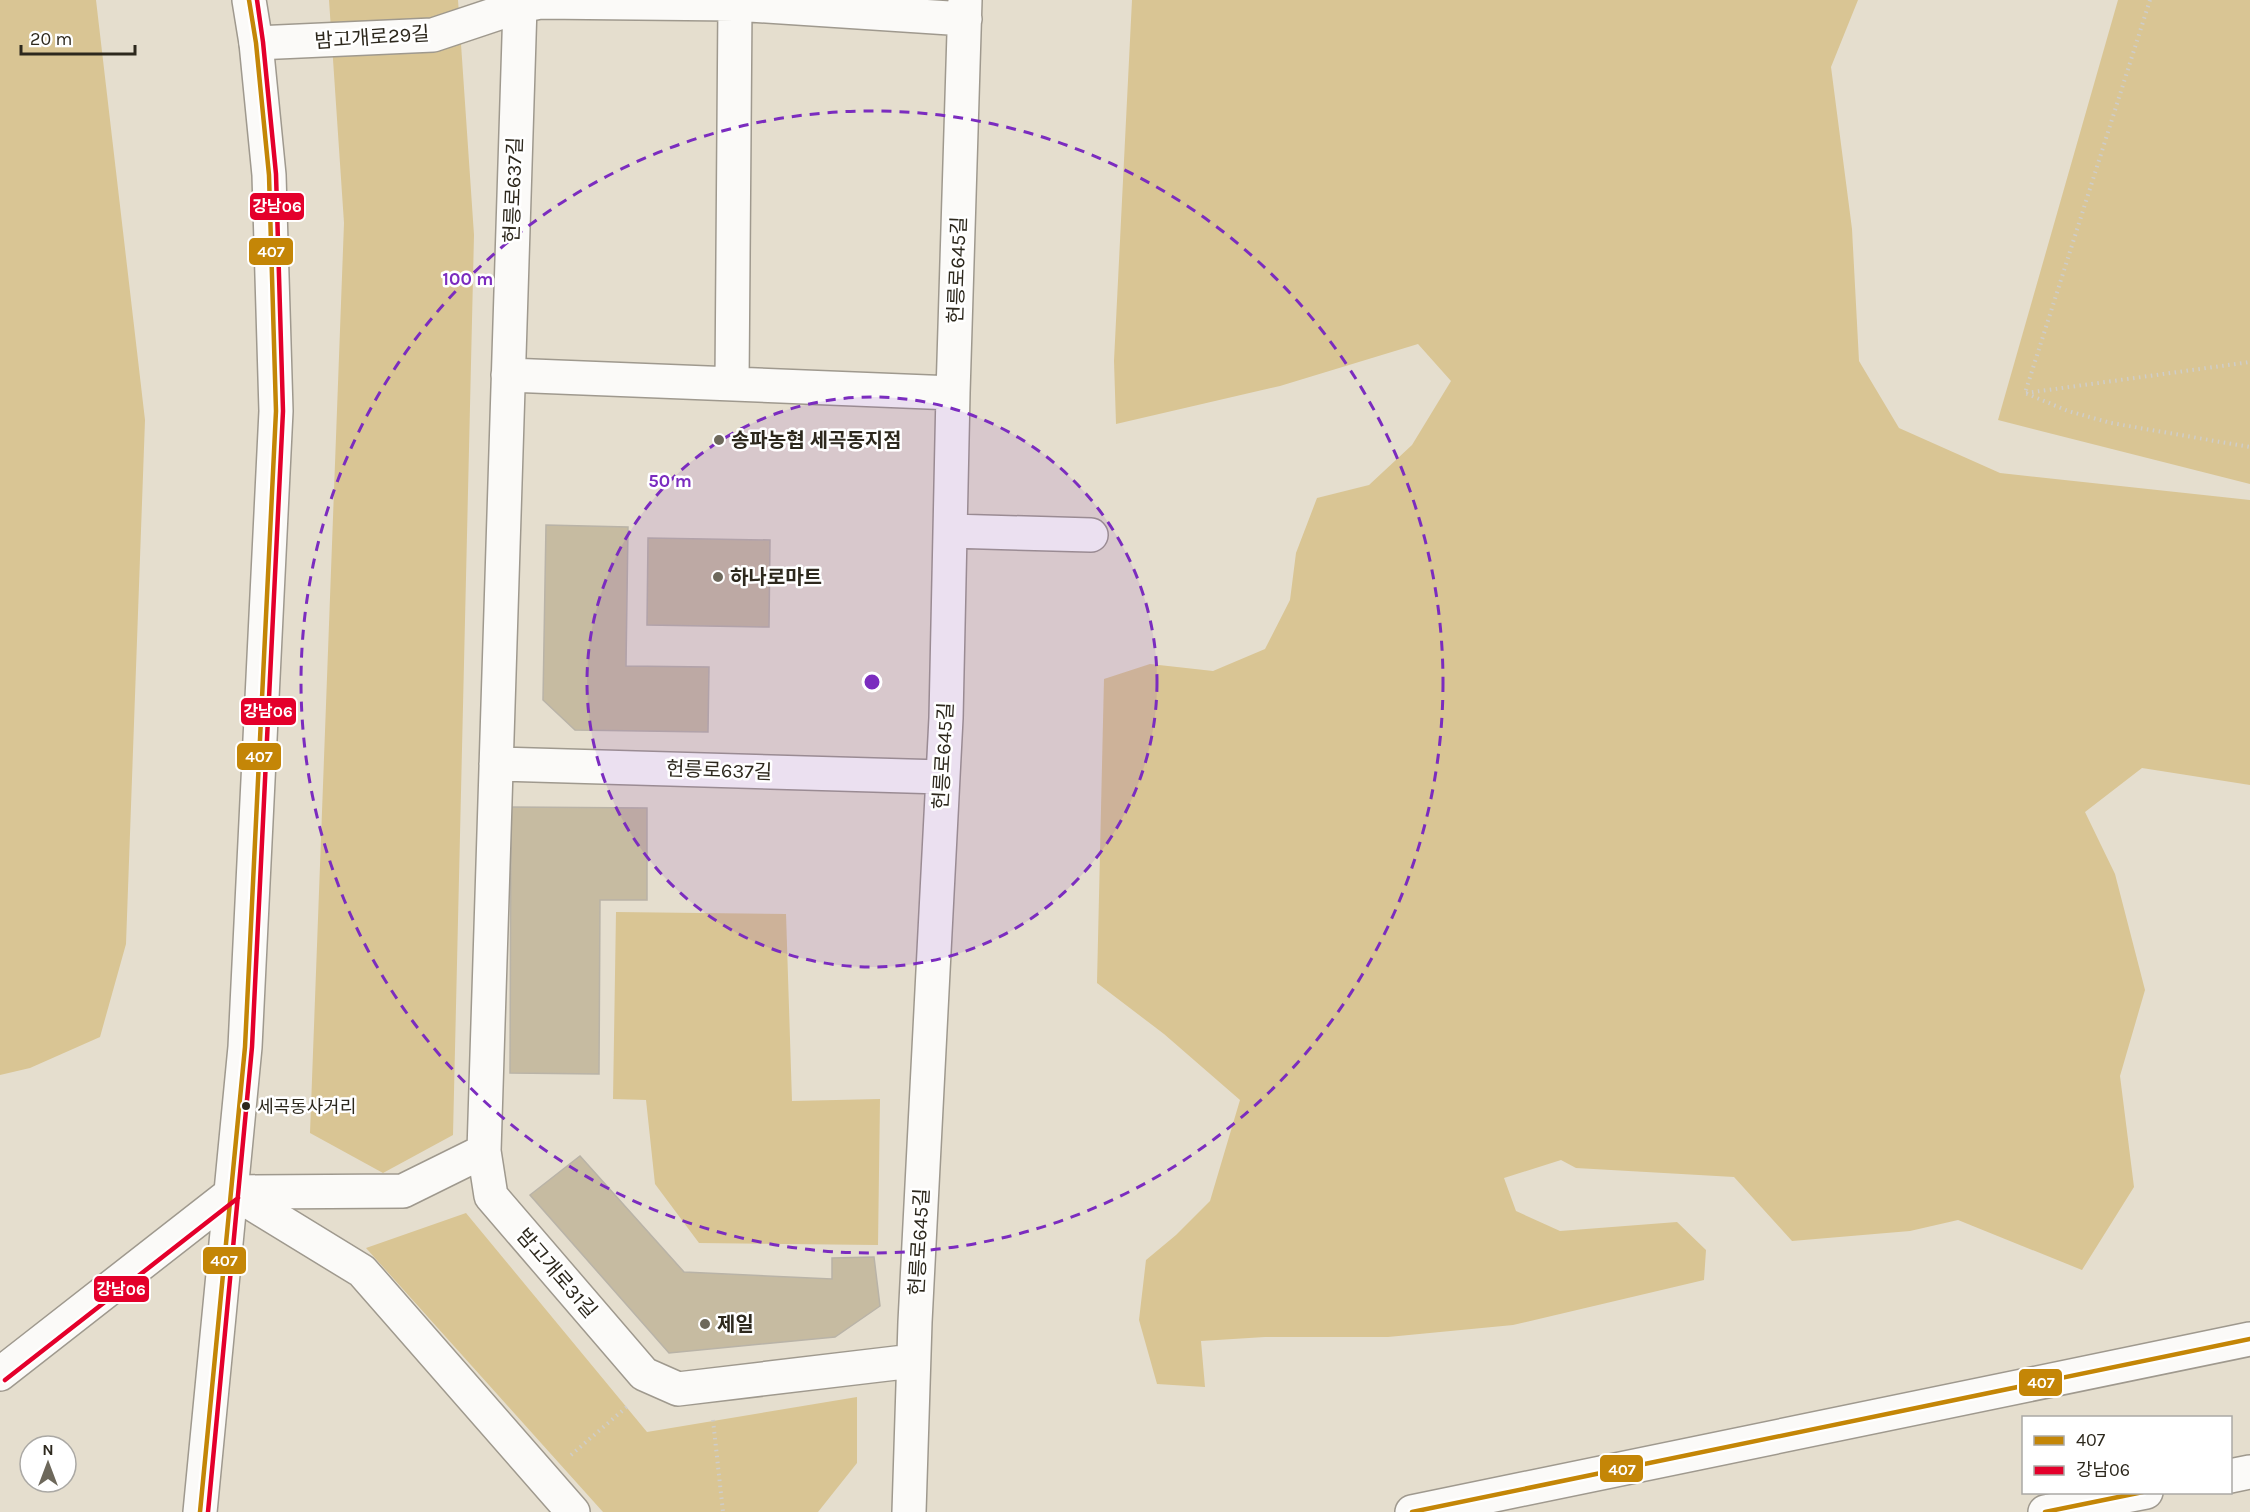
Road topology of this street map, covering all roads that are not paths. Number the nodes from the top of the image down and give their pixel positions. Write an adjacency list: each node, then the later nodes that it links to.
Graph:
1 (249, 0): 5 (street)
2 (513, 3): 3 (street, 밤고개로29길); 5 (street, 밤고개로29길); 6 (street, 헌릉로637길)
3 (735, 4): 4 (street, 밤고개로29길); 7 (street)
4 (965, 10): 8 (street, 헌릉로645길)
5 (256, 43): 14 (street)
6 (508, 375): 7 (street); 11 (street, 헌릉로637길)
7 (732, 384): 8 (street)
8 (953, 393): 9 (street, 헌릉로645길)
9 (950, 531): 10 (street); 12 (street, 헌릉로645길)
10 (1091, 536)
11 (496, 764): 12 (street, 헌릉로637길); 13 (street, 헌릉로637길)
12 (942, 777): 16 (street, 헌릉로645길)
13 (484, 1151): 14 (street); 16 (street, 밤고개로31길)
14 (232, 1192): 17 (street); 21 (street); 22 (street)
15 (2250, 1340): 24 (street)
16 (913, 1361): 23 (street, 헌릉로645길)
17 (0, 1374)
18 (2250, 1472): 19 (street)
19 (2232, 1476)
20 (2136, 1494): 25 (street)
21 (200, 1512)
22 (573, 1512)
23 (909, 1512)
24 (1412, 1512)
25 (2045, 1512)

